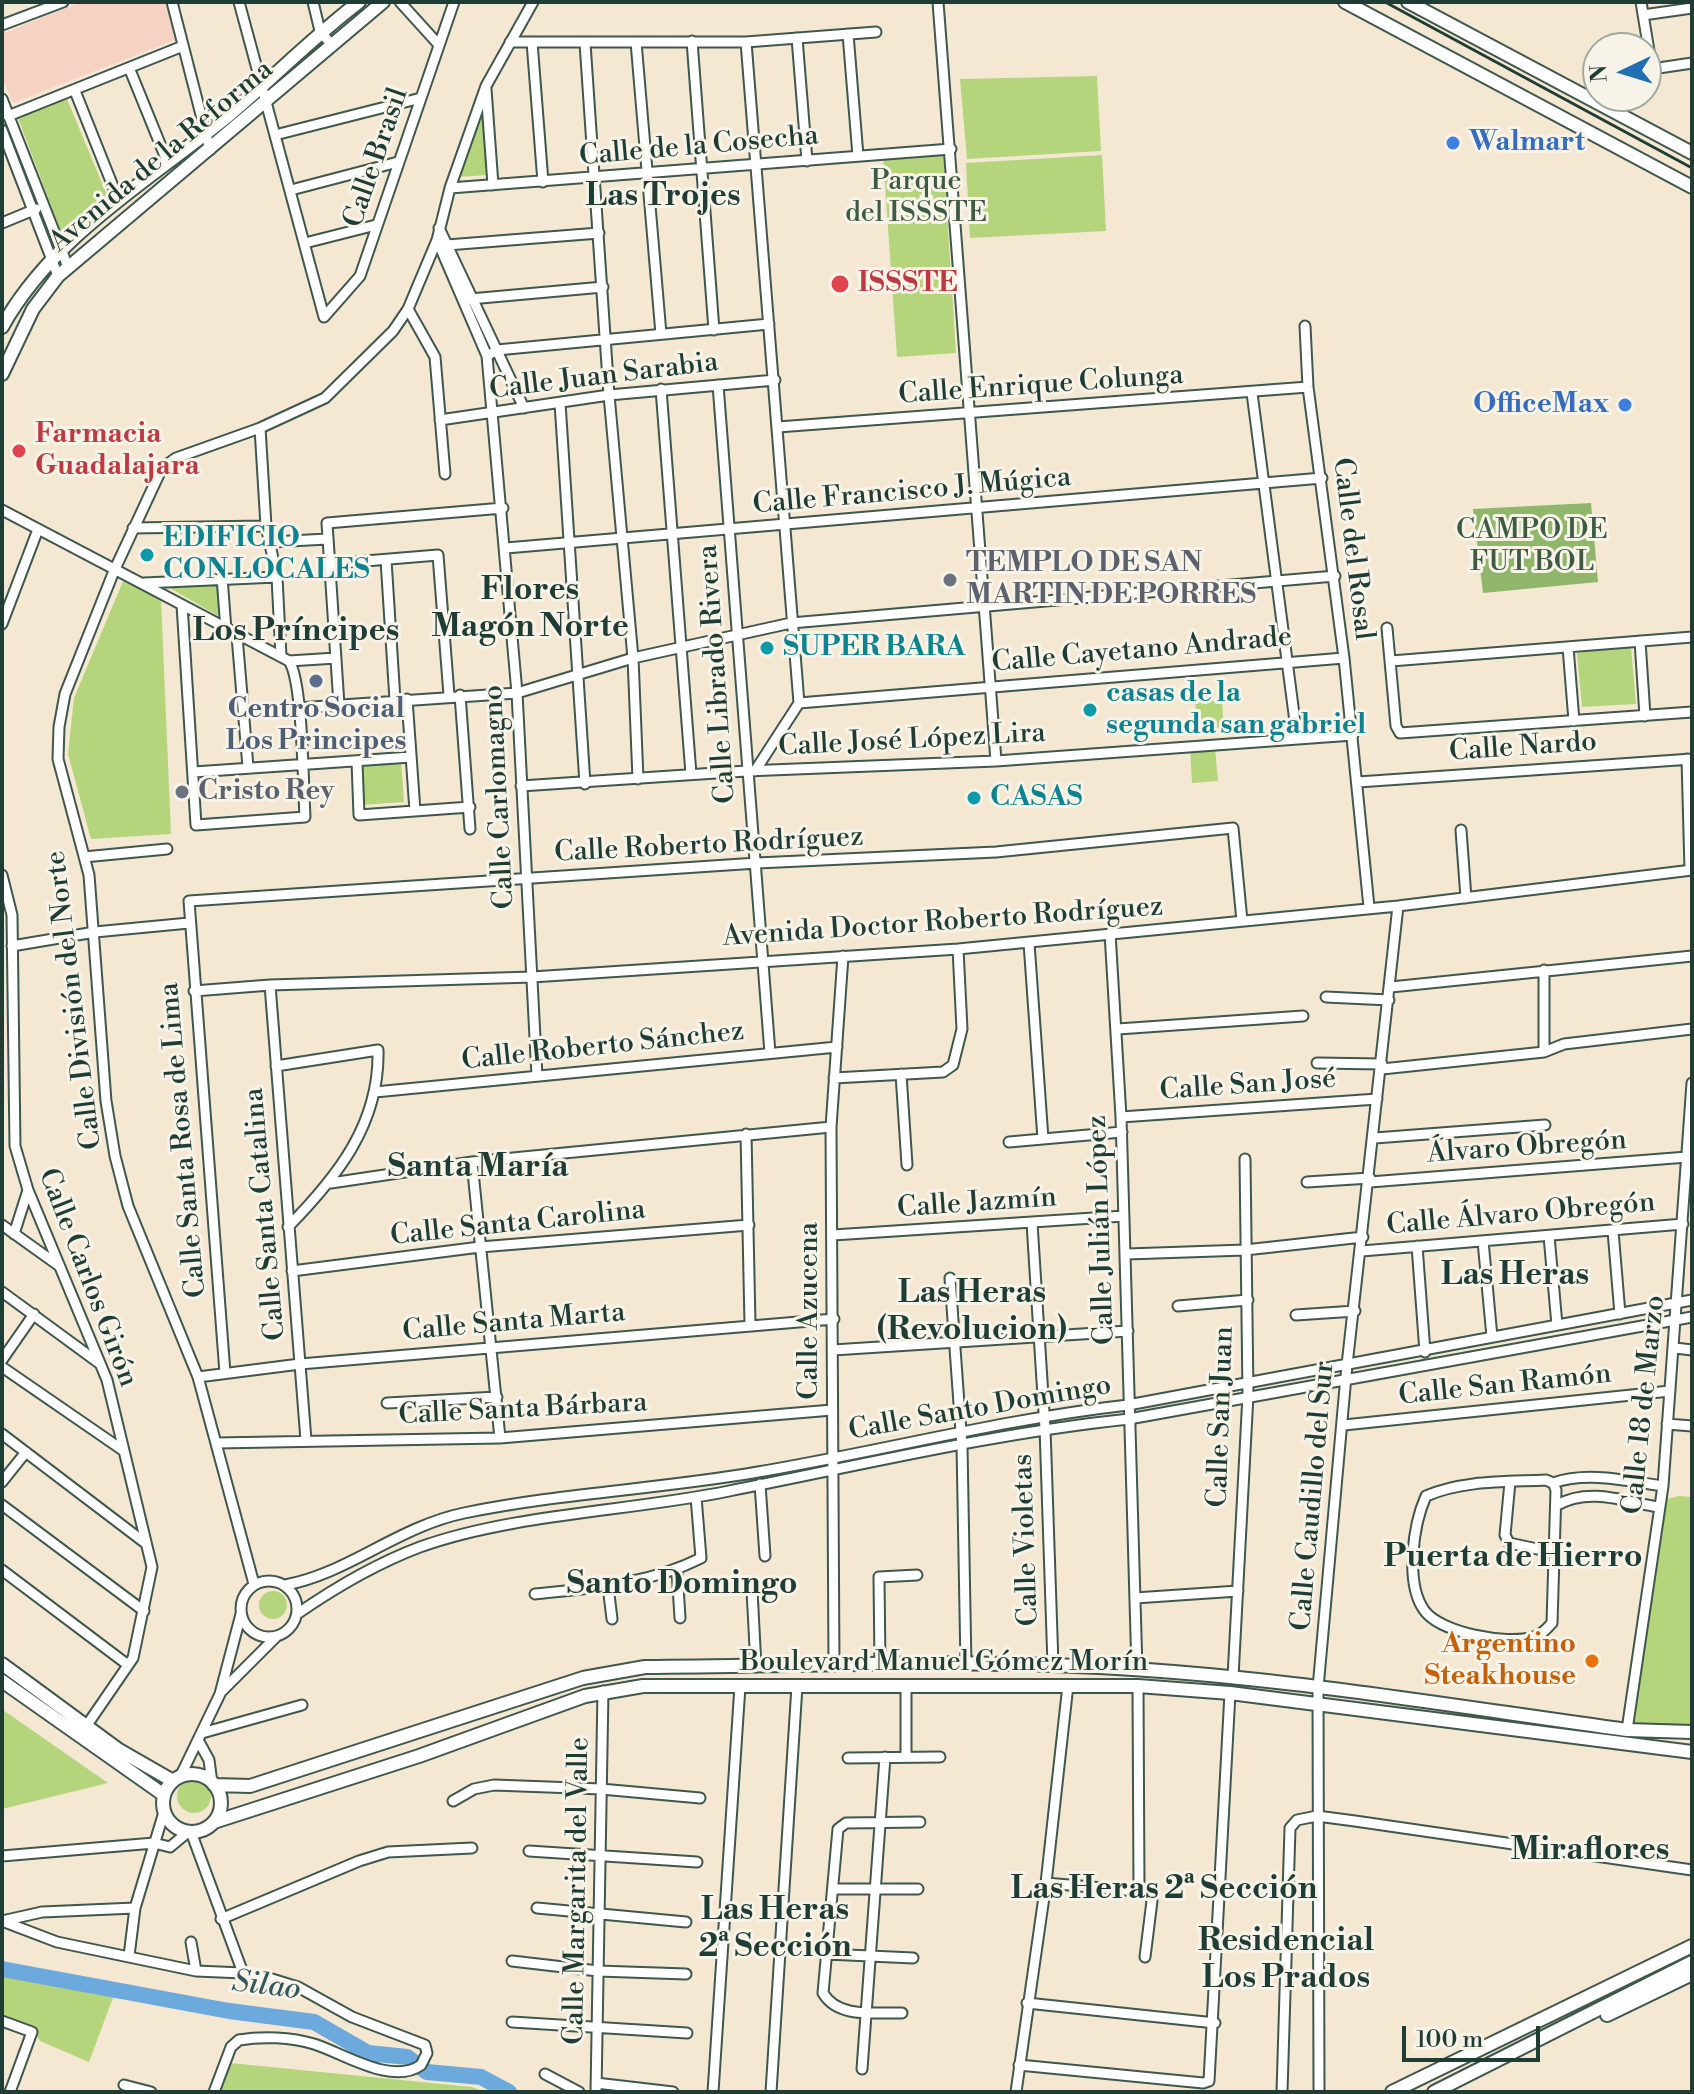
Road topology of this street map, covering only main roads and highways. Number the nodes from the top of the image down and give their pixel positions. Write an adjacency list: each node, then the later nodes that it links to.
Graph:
1 (359, 2): 7 (main road, Avenida de la Reforma)
2 (383, 2): 8 (main road, Avenida de la Reforma)
3 (1345, 2): 6 (main road)
4 (1408, 2): 5 (main road)
5 (1692, 153)
6 (1692, 187)
7 (2, 327)
8 (2, 374)
9 (2, 1664): 15 (main road)
10 (763, 1667): 12 (main road); 13 (main road, Boulevard Manuel Gómez Morín); 16 (main road, Boulevard Manuel Gómez Morín)
11 (2, 1681): 17 (main road)
12 (770, 1686): 14 (main road, Boulevard Manuel Gómez Morín); 18 (main road, Boulevard Manuel Gómez Morín)
13 (1692, 1732)
14 (1692, 1752)
15 (176, 1779): 16 (main road); 17 (main road)
16 (213, 1784): 18 (main road)
17 (164, 1795): 18 (main road)
18 (214, 1822)
19 (1692, 1949): 22 (main road)
20 (1692, 1962): 23 (main road)
21 (1692, 1974): 24 (main road)
22 (1393, 2091)
23 (1434, 2092)
24 (1445, 2092)

